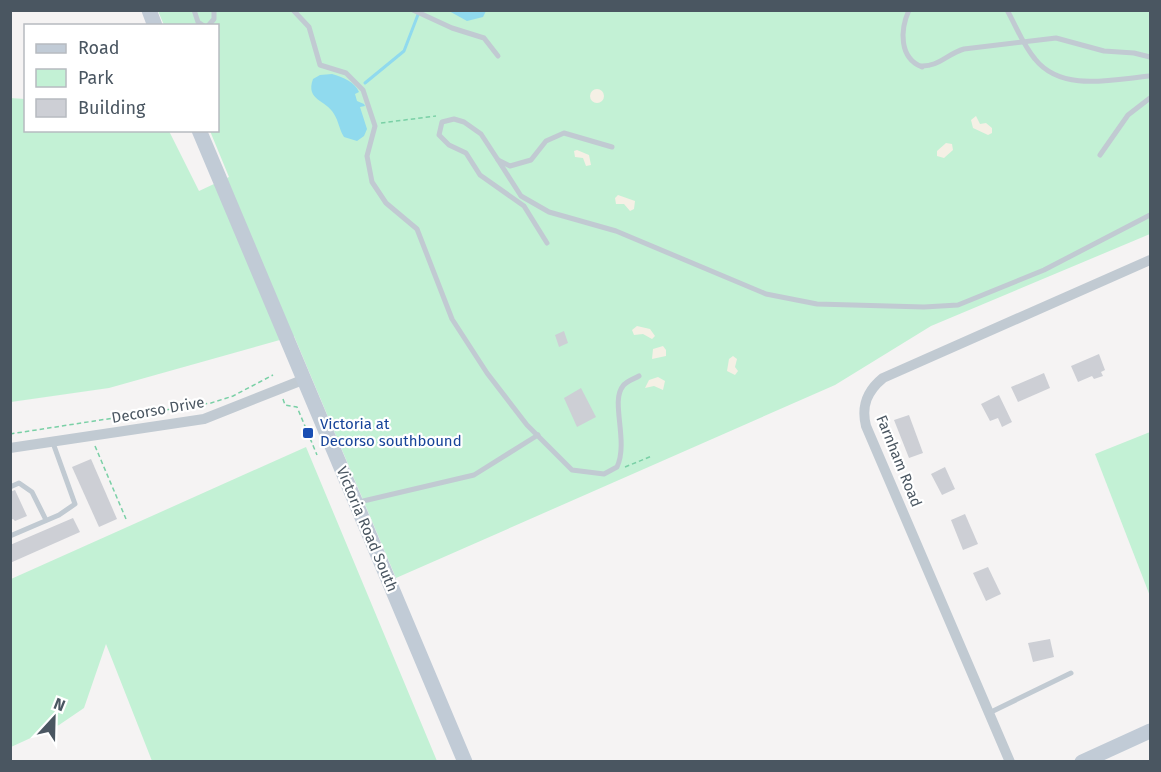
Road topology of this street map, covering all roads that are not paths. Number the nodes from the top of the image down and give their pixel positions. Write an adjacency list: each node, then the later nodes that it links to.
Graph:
1 (194, 10): 7 (lane)
2 (214, 10): 8 (lane)
3 (294, 10): 25 (lane)
4 (909, 10): 12 (lane)
5 (1007, 10): 9 (lane)
6 (414, 11): 10 (lane)
7 (202, 24)
8 (208, 24)
9 (1023, 41): 11 (lane); 12 (lane); 14 (lane)
10 (498, 56)
11 (1150, 57)
12 (921, 66): 13 (lane)
13 (939, 70)
14 (1150, 76)
15 (1150, 98): 18 (lane)
16 (200, 132): 24 (main road, Victoria Road South)
17 (612, 147): 19 (lane)
18 (1100, 155)
19 (498, 160): 20 (lane); 21 (lane)
20 (1150, 215)
21 (547, 243)
22 (1150, 260): 33 (street, Farnham Road)
23 (639, 376): 25 (lane)
24 (305, 379): 26 (street, Decorso Drive); 29 (main road, Victoria Road South)
25 (538, 435): 29 (lane)
26 (53, 443): 27 (street, Decorso Drive); 30 (lane)
27 (10, 448)
28 (10, 487): 30 (lane)
29 (356, 502): 35 (main road, Victoria Road South)
30 (46, 520): 31 (lane)
31 (10, 536)
32 (1071, 673): 33 (lane)
33 (989, 713): 36 (street, Farnham Road)
34 (1150, 731): 37 (main road)
35 (465, 762)
36 (1010, 762)
37 (1082, 762)

